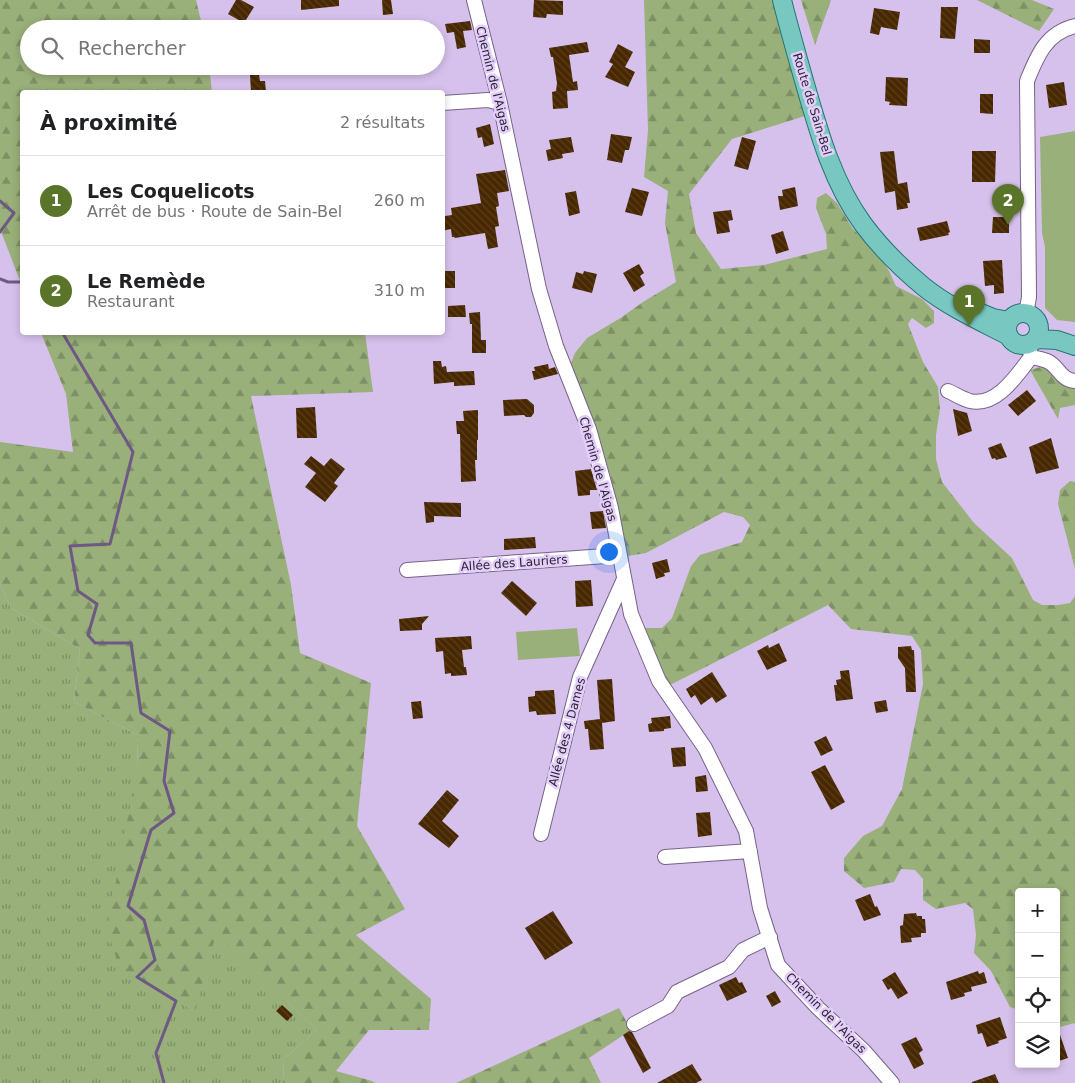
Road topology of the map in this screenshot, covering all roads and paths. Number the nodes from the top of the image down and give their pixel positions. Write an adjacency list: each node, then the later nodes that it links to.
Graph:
1 (474, 0): 6 (street, Chemin de l'Aigas)
2 (782, 0): 7 (main road, Route de Sain-Bel)
3 (790, 0): 7 (main road, Route de Sain-Bel)
4 (1075, 26): 8 (street)
5 (445, 103): 6 (street)
6 (500, 103): 13 (street, Chemin de l'Aigas)
7 (1009, 329): 8 (main road); 8 (main road)
8 (1032, 336): 9 (main road); 10 (main road); 11 (street); 12 (street)
9 (1075, 337)
10 (1075, 346)
11 (1075, 381)
12 (948, 391)
13 (620, 555): 14 (street, Allée des Lauriers); 15 (street, Chemin de l'Aigas)
14 (407, 570)
15 (624, 578): 16 (street, Allée des 4 Dames); 17 (street, Chemin de l'Aigas)
16 (541, 834)
17 (750, 851): 18 (street); 19 (street, Chemin de l'Aigas)
18 (665, 857)
19 (770, 937): 20 (street); 21 (street, Chemin de l'Aigas)
20 (634, 1024)
21 (892, 1083)

